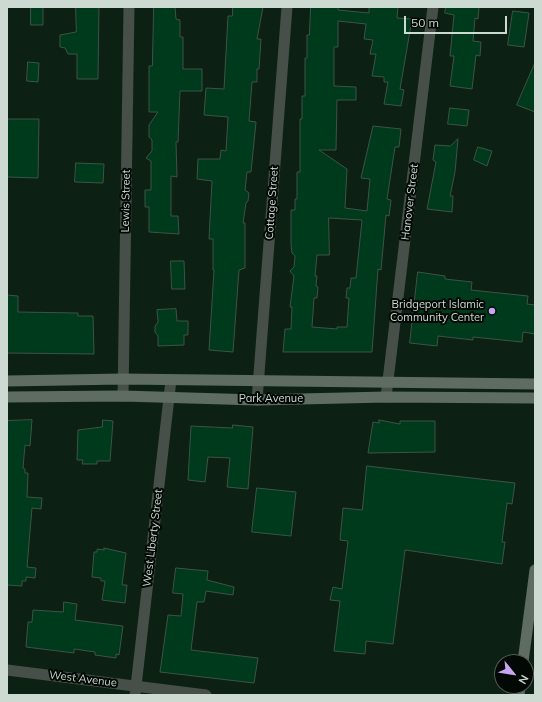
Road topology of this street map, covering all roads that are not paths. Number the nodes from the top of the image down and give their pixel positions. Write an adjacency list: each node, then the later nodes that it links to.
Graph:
1 (129, 7): 4 (street, Lewis Street)
2 (287, 7): 8 (street, Cottage Street)
3 (433, 7): 7 (street, Hanover Street)
4 (123, 379): 5 (main road, Park Avenue); 6 (main road, Park Avenue); 10 (street, Lewis Street)
5 (171, 380): 8 (main road, Park Avenue); 12 (street, West Liberty Street)
6 (7, 381)
7 (388, 381): 8 (main road, Park Avenue); 9 (main road, Park Avenue); 13 (street, Hanover Street)
8 (258, 382): 15 (street, Cottage Street)
9 (535, 384)
10 (123, 396): 11 (main road, Park Avenue); 12 (main road, Park Avenue)
11 (7, 397)
12 (170, 397): 15 (main road, Park Avenue); 19 (street, West Liberty Street)
13 (386, 397): 14 (main road, Park Avenue); 15 (main road, Park Avenue)
14 (535, 398)
15 (257, 400)
16 (535, 570): 17 (main road)
17 (524, 654)
18 (7, 670): 19 (street, West Avenue)
19 (135, 691): 20 (street, West Avenue)
20 (206, 695)

